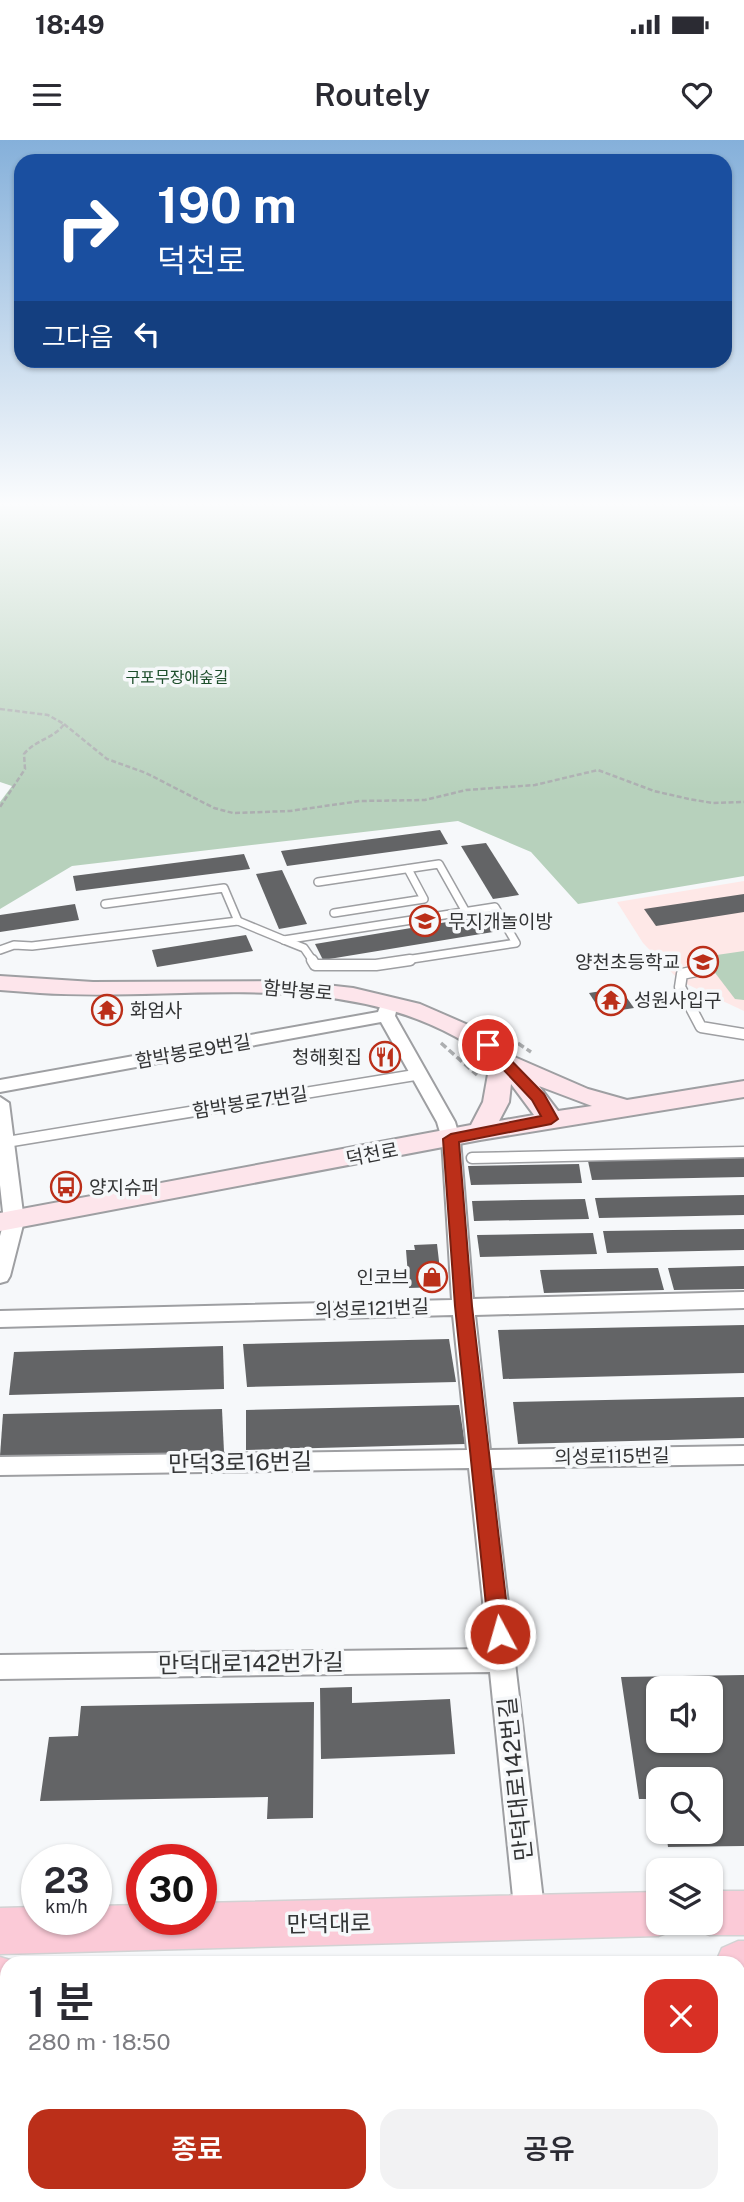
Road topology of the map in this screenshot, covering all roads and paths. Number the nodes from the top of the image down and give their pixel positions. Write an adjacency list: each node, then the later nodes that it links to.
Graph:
1 (0, 709): 2 (path)
2 (64, 724): 3 (path); 4 (path)
3 (744, 802)
4 (0, 807)
5 (408, 869): 6 (lane); 8 (lane); 9 (lane)
6 (318, 882)
7 (105, 904): 10 (lane)
8 (466, 912): 11 (lane); 11 (lane)
9 (334, 914)
10 (238, 921): 11 (lane); 12 (lane)
11 (282, 940)
12 (0, 950)
13 (712, 968): 16 (lane)
14 (0, 983): 15 (main road, 함박봉로)
15 (387, 1009): 18 (main road, 함박봉로); 19 (street); 21 (street, 함박봉로9번길)
16 (744, 1034)
17 (435, 1039): 20 (path)
18 (503, 1061): 24 (main road); 25 (main road, 함박봉로); 26 (main road)
19 (421, 1074): 27 (street, 만덕대로142번길); 28 (lane, 함박봉로7번길)
20 (480, 1079)
21 (0, 1086)
22 (744, 1088): 24 (main road, 덕천로)
23 (0, 1103): 28 (street)
24 (629, 1107): 25 (main road, 덕천로)
25 (551, 1119): 26 (main road, 덕천로)
26 (480, 1132): 27 (main road, 덕천로)
27 (451, 1139): 31 (main road, 덕천로); 34 (street, 만덕대로142번길)
28 (2, 1143): 31 (street)
29 (744, 1152): 30 (lane)
30 (472, 1158)
31 (7, 1221): 32 (street)
32 (0, 1276)
33 (744, 1300): 34 (street, 의성로121번길)
34 (463, 1306): 35 (street, 의성로121번길); 37 (street, 만덕대로142번길)
35 (0, 1319)
36 (744, 1455): 37 (street, 의성로115번길)
37 (480, 1458): 38 (street, 만덕3로16번길); 39 (street, 만덕대로142번길)
38 (0, 1466)
39 (502, 1660): 40 (street, 만덕대로142번가길); 44 (street, 만덕대로142번길)
40 (0, 1667)
41 (723, 1913): 42 (main road)
42 (744, 1913)
43 (646, 1914): 44 (main road, 만덕대로)
44 (530, 1917): 45 (main road, 만덕대로)
45 (0, 1931)

